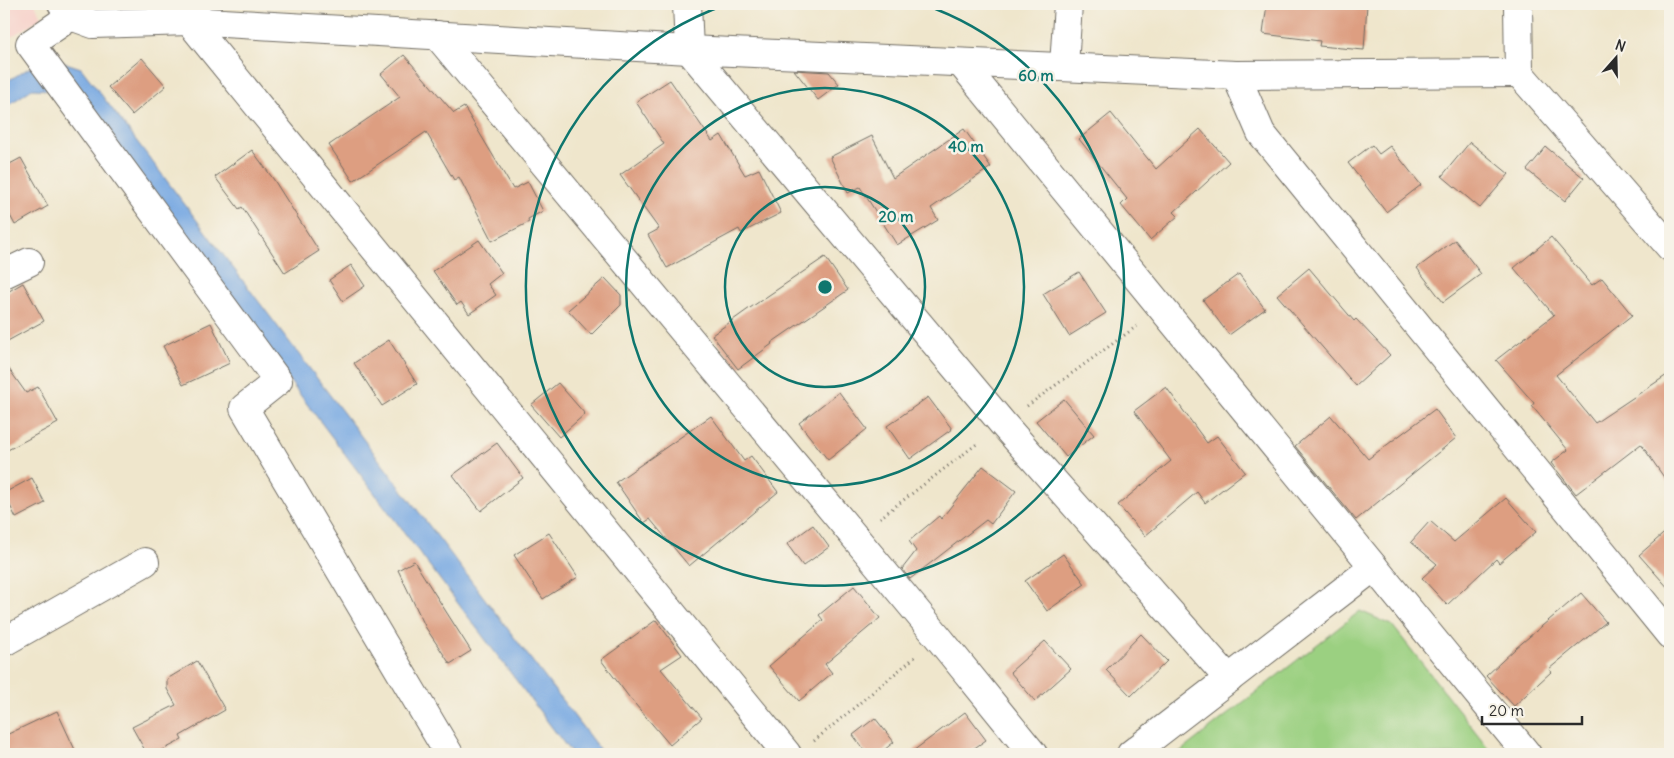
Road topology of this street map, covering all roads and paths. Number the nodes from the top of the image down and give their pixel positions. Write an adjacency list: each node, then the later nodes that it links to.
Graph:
1 (687, 4): 8 (street)
2 (1068, 4): 10 (street)
3 (1518, 4): 11 (street)
4 (66, 10): 6 (street); 23 (street)
5 (310, 16): 6 (street); 7 (street)
6 (189, 21): 24 (street)
7 (437, 35): 8 (street); 19 (street)
8 (689, 50): 9 (street); 21 (street)
9 (961, 63): 10 (street); 17 (street)
10 (1064, 66): 12 (street)
11 (1519, 73): 12 (street); 13 (street)
12 (1236, 75): 18 (street)
13 (1670, 247)
14 (29, 262): 15 (street)
15 (4, 274)
16 (146, 562): 20 (street)
17 (1374, 567): 21 (street); 27 (street)
18 (1670, 635)
19 (938, 637): 22 (path); 25 (street)
20 (4, 642)
21 (1229, 679): 26 (street)
22 (813, 742)
23 (449, 754)
24 (787, 754)
25 (1033, 754)
26 (1131, 754)
27 (1527, 754)

